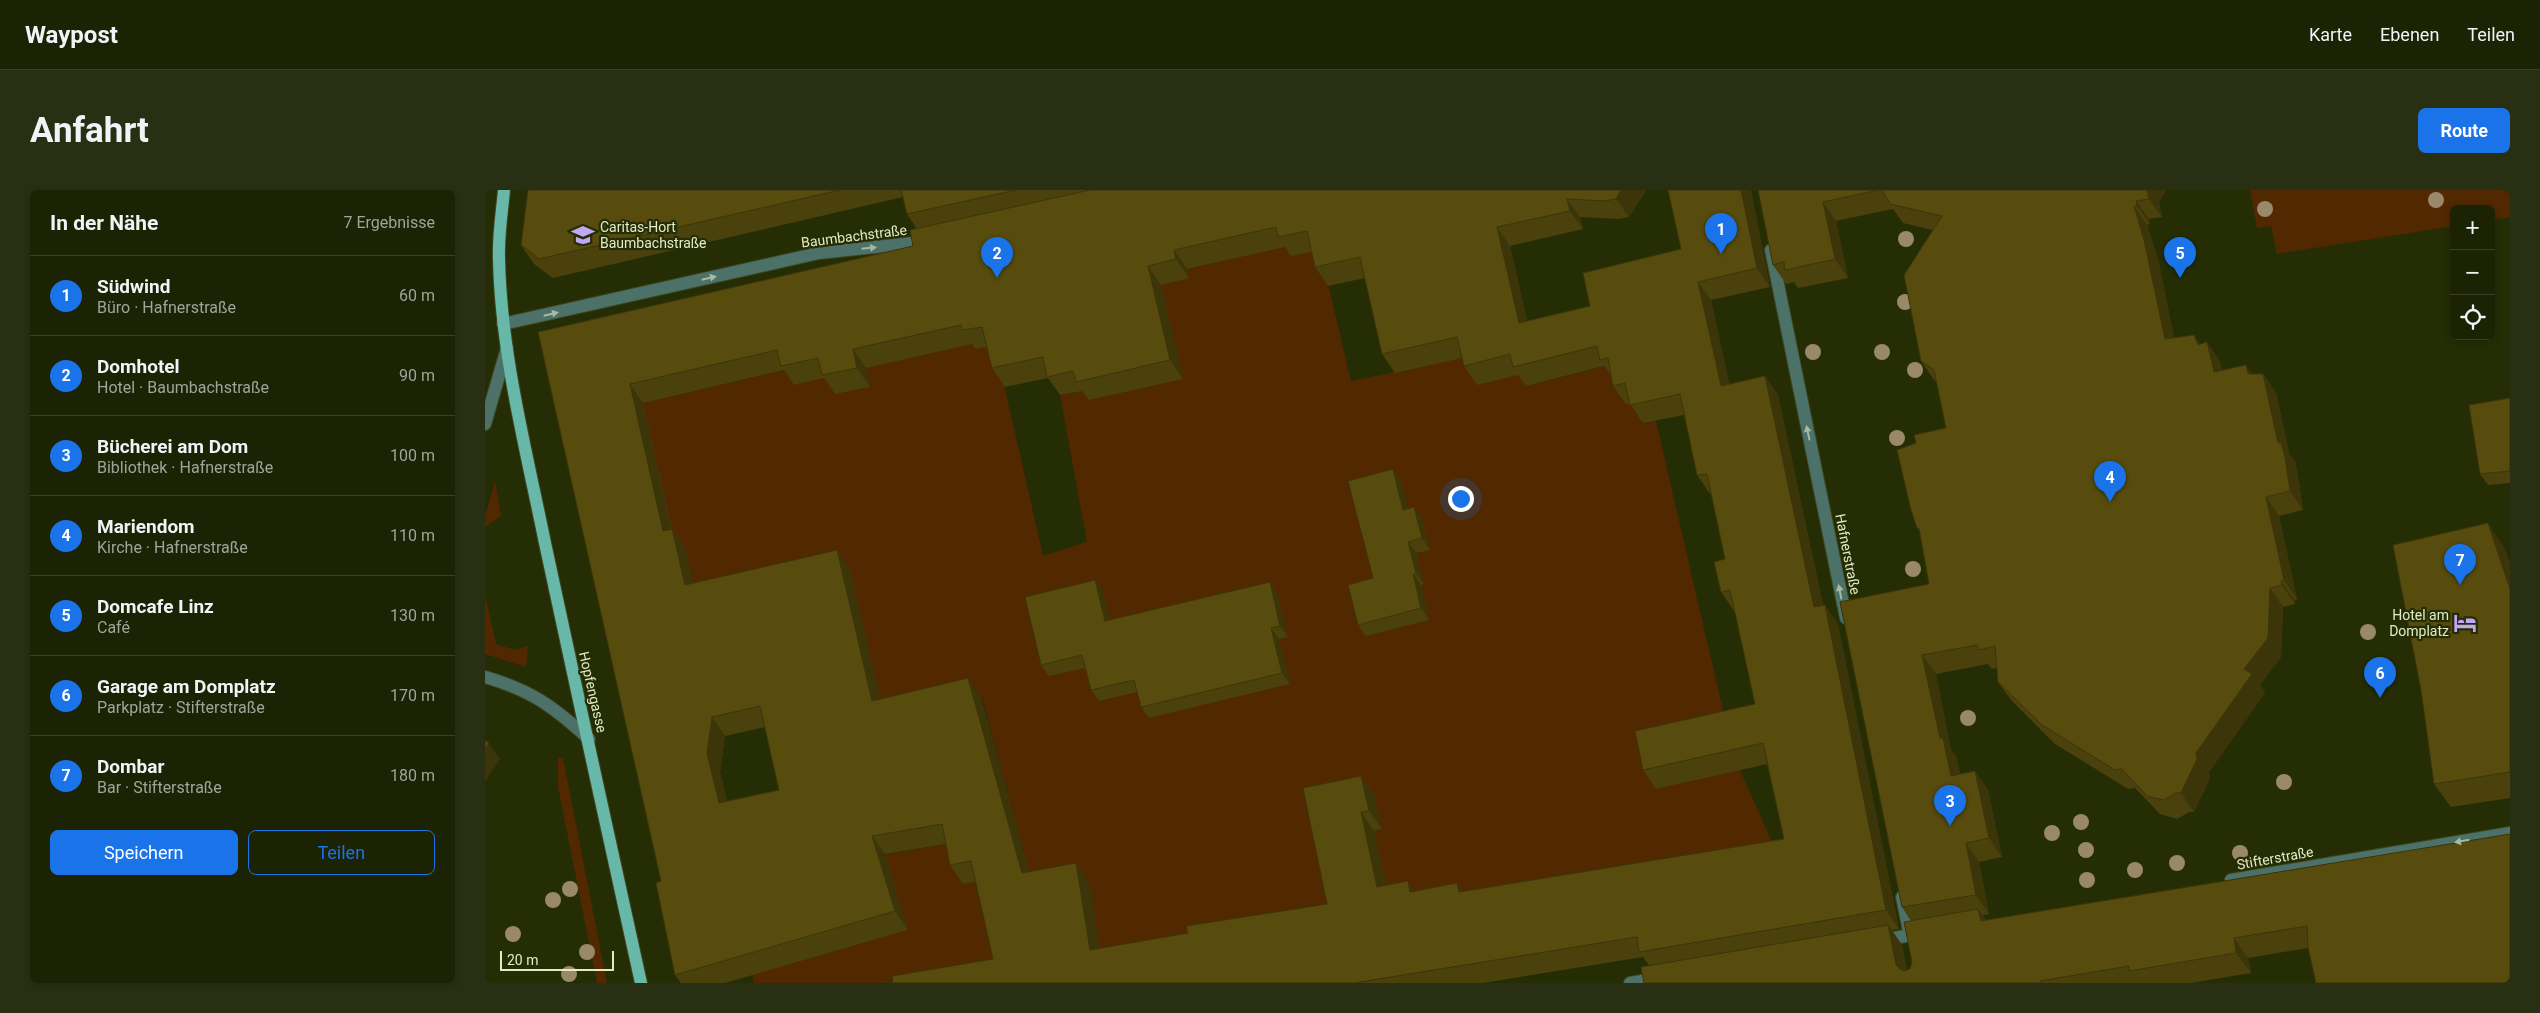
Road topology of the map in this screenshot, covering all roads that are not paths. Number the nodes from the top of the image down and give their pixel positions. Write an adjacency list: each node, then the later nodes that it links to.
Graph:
1 (505, 190): 4 (main road, Hopfengasse)
2 (940, 237): 4 (street, Baumbachstraße, one-way to 2)
3 (1769, 239): 7 (street, Hafnerstraße, one-way to 3)
4 (503, 324): 5 (main road, Hopfengasse)
5 (507, 348): 6 (street); 9 (main road, Hopfengasse)
6 (485, 424)
7 (1848, 629)
8 (485, 677): 9 (street)
9 (589, 739): 18 (main road, Hopfengasse)
10 (2510, 833): 11 (street, Stifterstraße, one-way to 11)
11 (2219, 882)
12 (1900, 888): 14 (street)
13 (1934, 931): 14 (street)
14 (1909, 935): 15 (street); 16 (street)
15 (1865, 943)
16 (1913, 952)
17 (1670, 976): 19 (street)
18 (641, 983)
19 (1630, 983)

